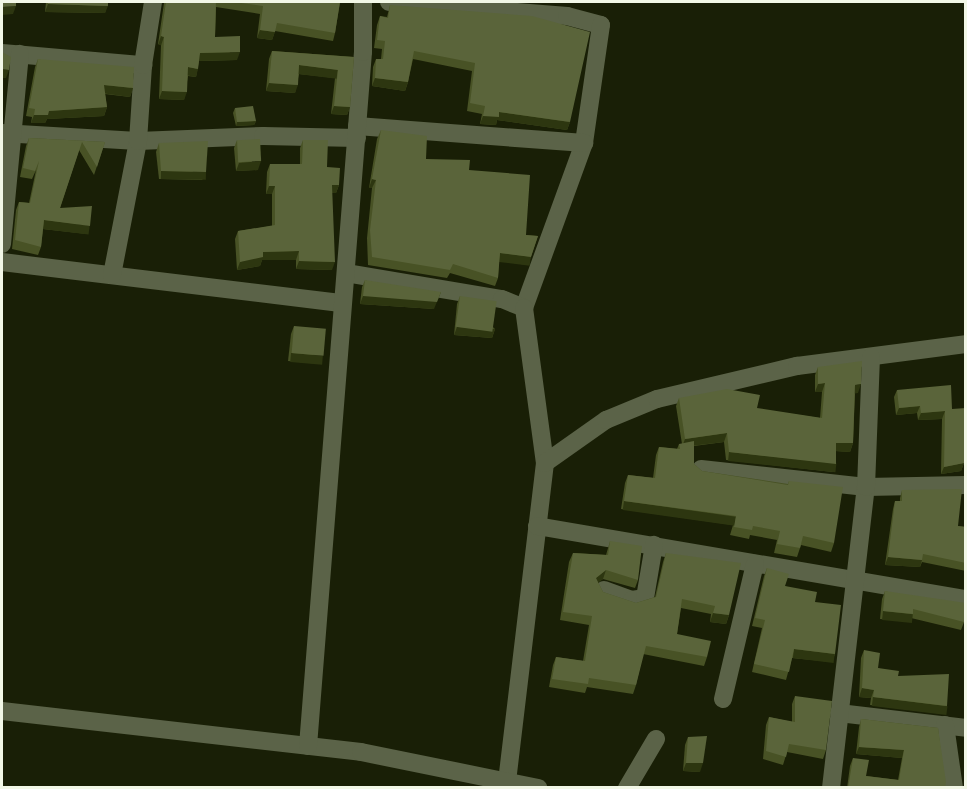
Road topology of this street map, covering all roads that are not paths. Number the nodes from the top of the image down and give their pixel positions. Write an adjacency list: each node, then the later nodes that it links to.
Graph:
1 (153, 2): 6 (street)
2 (363, 2): 7 (street)
3 (389, 2): 10 (street)
4 (2, 53): 5 (street)
5 (20, 54): 6 (street); 8 (street)
6 (142, 65): 9 (street)
7 (357, 132): 9 (street); 10 (street); 13 (street)
8 (7, 133): 9 (street); 11 (street)
9 (138, 141): 14 (street)
10 (584, 143): 16 (street)
11 (2, 244)
12 (2, 262): 14 (street)
13 (346, 273): 15 (street); 16 (street)
14 (112, 275): 15 (street)
15 (341, 303): 35 (street)
16 (524, 308): 19 (street)
17 (966, 344): 18 (street)
18 (871, 357): 19 (street); 22 (street)
19 (545, 463): 23 (street)
20 (701, 469): 22 (street)
21 (966, 485): 22 (street)
22 (866, 488): 26 (street)
23 (537, 526): 24 (street); 36 (street)
24 (654, 545): 25 (street); 27 (street)
25 (755, 564): 26 (street); 29 (street)
26 (853, 582): 28 (street); 31 (street)
27 (604, 590)
28 (966, 599)
29 (723, 699)
30 (2, 711): 35 (street)
31 (839, 713): 32 (street); 39 (street)
32 (945, 725): 33 (street); 40 (street)
33 (966, 728)
34 (656, 740): 38 (street)
35 (308, 746): 36 (street)
36 (507, 783): 37 (street)
37 (538, 788)
38 (627, 788)
39 (831, 788)
40 (954, 788)

